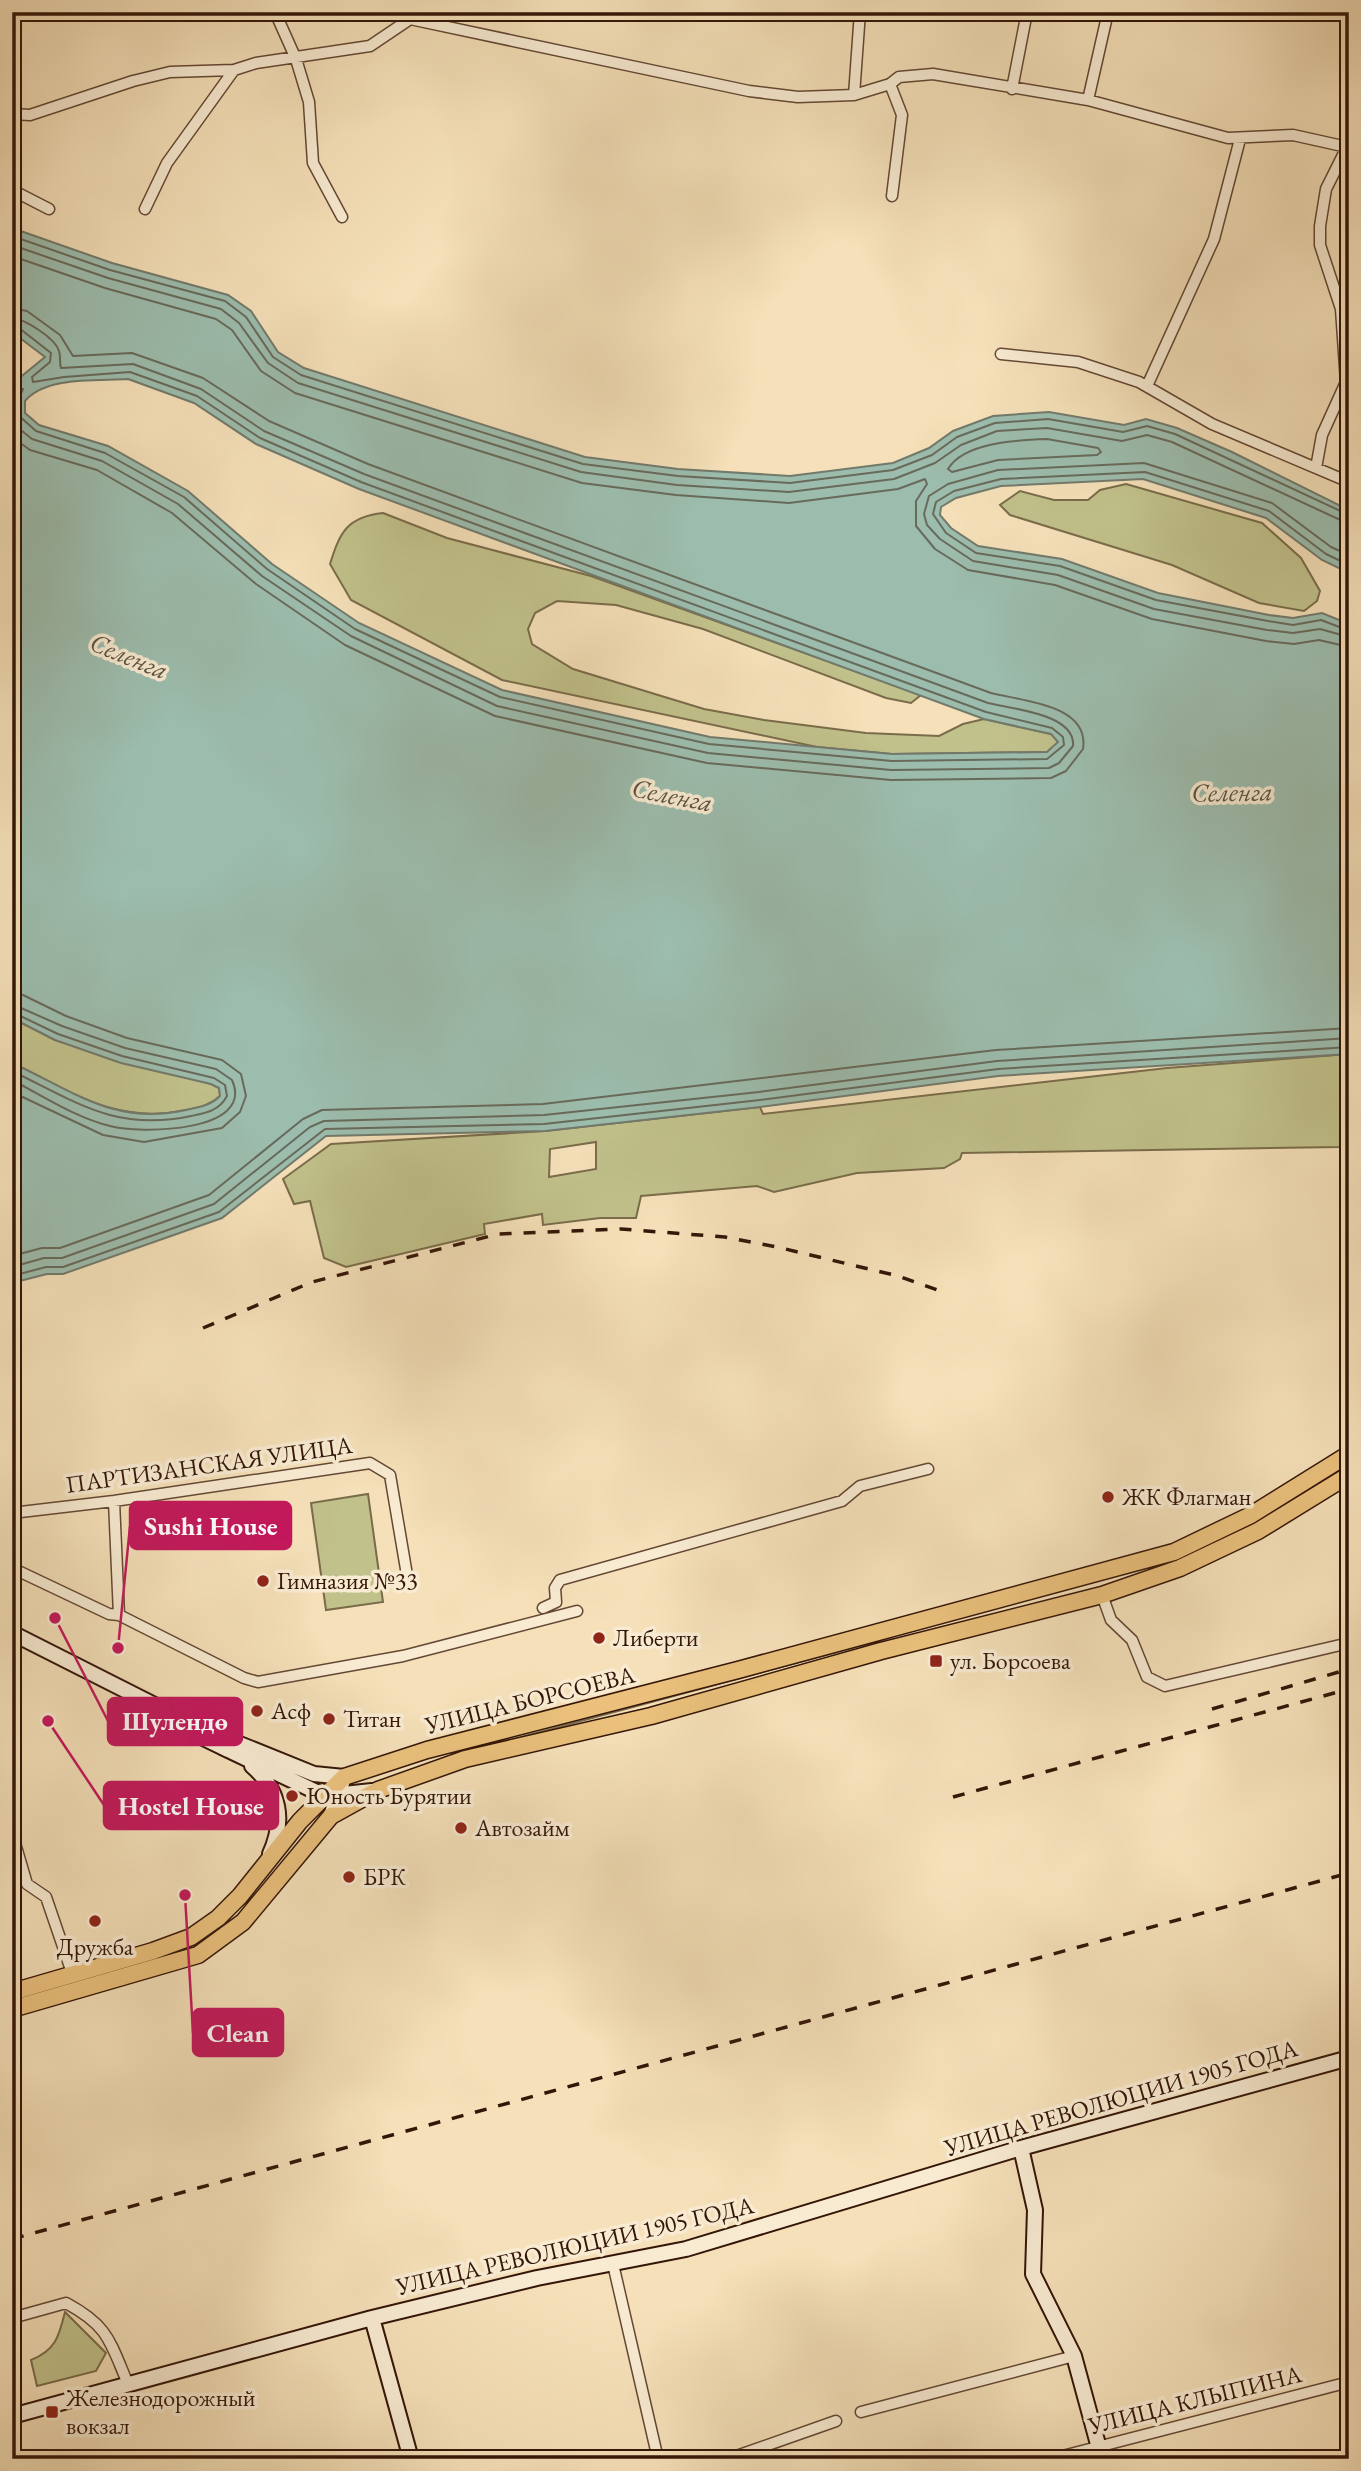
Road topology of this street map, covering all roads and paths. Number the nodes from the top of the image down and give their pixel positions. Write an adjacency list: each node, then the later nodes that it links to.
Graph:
1 (275, 12): 6 (street)
2 (860, 12): 10 (street)
3 (1027, 12): 9 (street)
4 (1108, 12): 11 (street)
5 (407, 16): 6 (street); 10 (street)
6 (296, 59): 7 (street); 19 (street)
7 (234, 70): 12 (street); 18 (street)
8 (890, 84): 9 (street); 10 (street); 16 (street)
9 (1012, 89): 11 (street)
10 (854, 95)
11 (1088, 100): 13 (street)
12 (12, 114)
13 (1240, 139): 14 (street); 23 (street)
14 (1348, 147): 20 (street)
15 (12, 190): 17 (street)
16 (892, 196)
17 (48, 209)
18 (145, 209)
19 (342, 217)
20 (1345, 307): 22 (street)
21 (1001, 354): 23 (street)
22 (1347, 382): 24 (street)
23 (1147, 386): 24 (street)
24 (1316, 468): 25 (street)
25 (1349, 482)
26 (1349, 1454): 32 (main road, УЛИЦА БОРСОЕВА)
27 (928, 1469): 35 (street)
28 (1349, 1475): 34 (main road, УЛИЦА БОРСОЕВА)
29 (114, 1501): 30 (street, ПАРТИЗАНСКАЯ УЛИЦА); 33 (street, ПАРТИЗАНСКАЯ УЛИЦА); 37 (street)
30 (12, 1513)
31 (12, 1568): 37 (street)
32 (1096, 1574): 34 (main road); 42 (main road, УЛИЦА БОРСОЕВА)
33 (407, 1575)
34 (1102, 1595): 40 (street); 45 (main road, УЛИЦА БОРСОЕВА)
35 (543, 1608)
36 (577, 1611): 37 (street)
37 (119, 1615)
38 (12, 1633): 41 (main road)
39 (12, 1643): 43 (main road)
40 (1349, 1643)
41 (200, 1728): 43 (main road); 46 (main road)
42 (461, 1742): 45 (main road); 46 (main road, УЛИЦА БОРСОЕВА)
43 (228, 1751): 44 (main road)
44 (243, 1758): 48 (main road); 51 (main road)
45 (465, 1759): 47 (main road, УЛИЦА БОРСОЕВА)
46 (344, 1777): 48 (main road, УЛИЦА БОРСОЕВА)
47 (378, 1790): 48 (main road); 49 (main road, УЛИЦА БОРСОЕВА)
48 (331, 1796): 49 (main road); 51 (main road, УЛИЦА БОРСОЕВА)
49 (331, 1816): 53 (main road, УЛИЦА БОРСОЕВА)
50 (12, 1833): 52 (street)
51 (269, 1857): 52 (main road, УЛИЦА БОРСОЕВА)
52 (72, 1974): 53 (street); 54 (main road, УЛИЦА БОРСОЕВА)
53 (79, 1991): 55 (main road, УЛИЦА БОРСОЕВА)
54 (12, 1992)
55 (12, 2009)
56 (1349, 2058): 57 (main road, УЛИЦА РЕВОЛЮЦИИ 1905 ГОДА)
57 (1021, 2148): 58 (main road, УЛИЦА РЕВОЛЮЦИИ 1905 ГОДА); 61 (main road)
58 (612, 2264): 60 (main road, УЛИЦА РЕВОЛЮЦИИ 1905 ГОДА); 69 (street)
59 (12, 2318): 63 (street)
60 (372, 2318): 63 (main road, УЛИЦА РЕВОЛЮЦИИ 1905 ГОДА); 68 (main road)
61 (1074, 2356): 64 (street); 67 (main road)
62 (1349, 2382): 67 (street, УЛИЦА КЛЫПИНА)
63 (128, 2384): 65 (main road, УЛИЦА РЕВОЛЮЦИИ 1905 ГОДА)
64 (861, 2412)
65 (12, 2416)
66 (836, 2421): 70 (street)
67 (1100, 2453): 71 (street, УЛИЦА КЛЫПИНА)
68 (411, 2459)
69 (658, 2459)
70 (728, 2459)
71 (1051, 2459)

